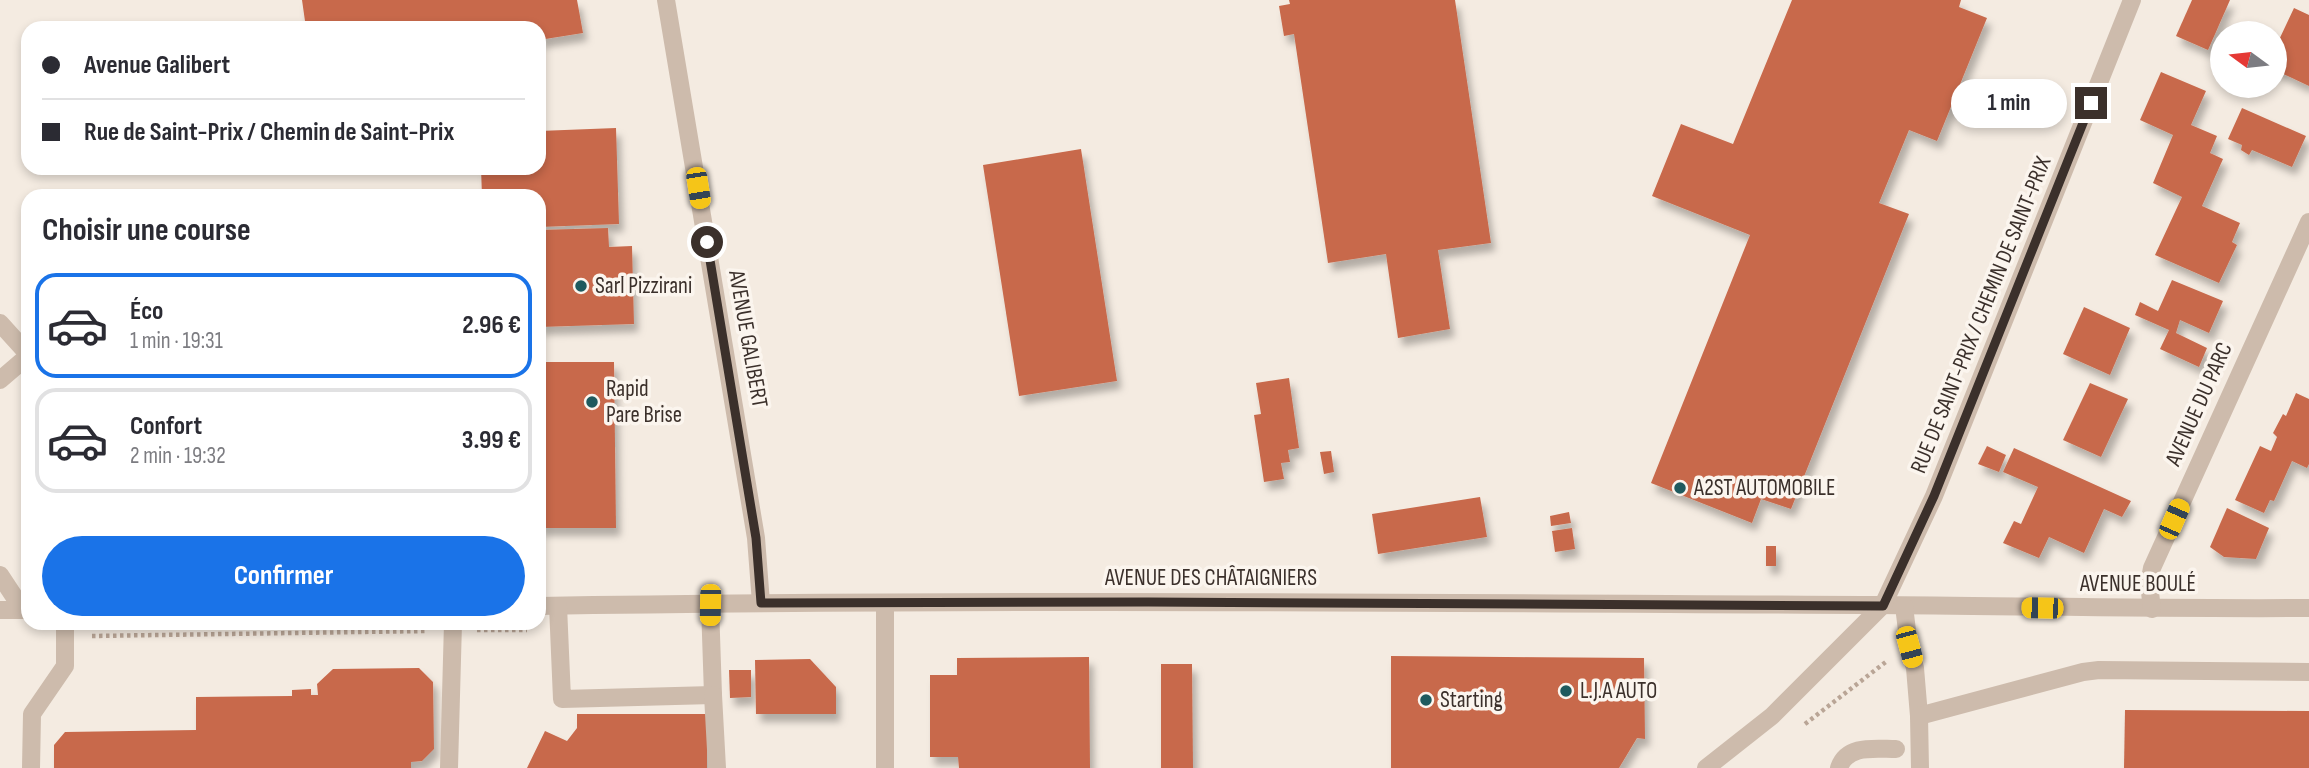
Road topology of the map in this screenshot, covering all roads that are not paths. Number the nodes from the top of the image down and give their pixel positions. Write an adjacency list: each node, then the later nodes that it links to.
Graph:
1 (666, 0): 9 (street, AVENUE GALIBERT)
2 (2132, 0): 15 (street, RUE DE SAINT-PRIX / CHEMIN DE SAINT-PRIX)
3 (2309, 222): 18 (street, AVENUE DU PARC)
4 (0, 323): 5 (street)
5 (21, 347)
6 (21, 361): 7 (street)
7 (0, 380)
8 (0, 575): 11 (street)
9 (761, 603): 10 (street, AVENUE DES CHÂTAIGNIERS); 12 (street, AVENUE DES CHÂTAIGNIERS)
10 (885, 603): 15 (street, AVENUE DES CHÂTAIGNIERS); 30 (street)
11 (21, 604)
12 (710, 605): 14 (street, AVENUE DES CHÂTAIGNIERS); 24 (street)
13 (546, 606): 14 (street, AVENUE DES CHÂTAIGNIERS)
14 (558, 606): 24 (street)
15 (1883, 606): 16 (street, AVENUE BOULÉ); 31 (street)
16 (1904, 606): 18 (street, AVENUE BOULÉ); 25 (street)
17 (2309, 608): 18 (street, AVENUE BOULÉ)
18 (2152, 609)
19 (0, 610): 20 (street)
20 (21, 610)
21 (65, 630): 27 (street)
22 (453, 630): 28 (street)
23 (2309, 672): 25 (street)
24 (713, 695): 29 (street)
25 (1919, 716): 33 (street)
26 (1896, 749): 32 (street)
27 (31, 768)
28 (449, 768)
29 (717, 768)
30 (885, 768)
31 (1706, 768)
32 (1839, 768)
33 (1920, 768)

